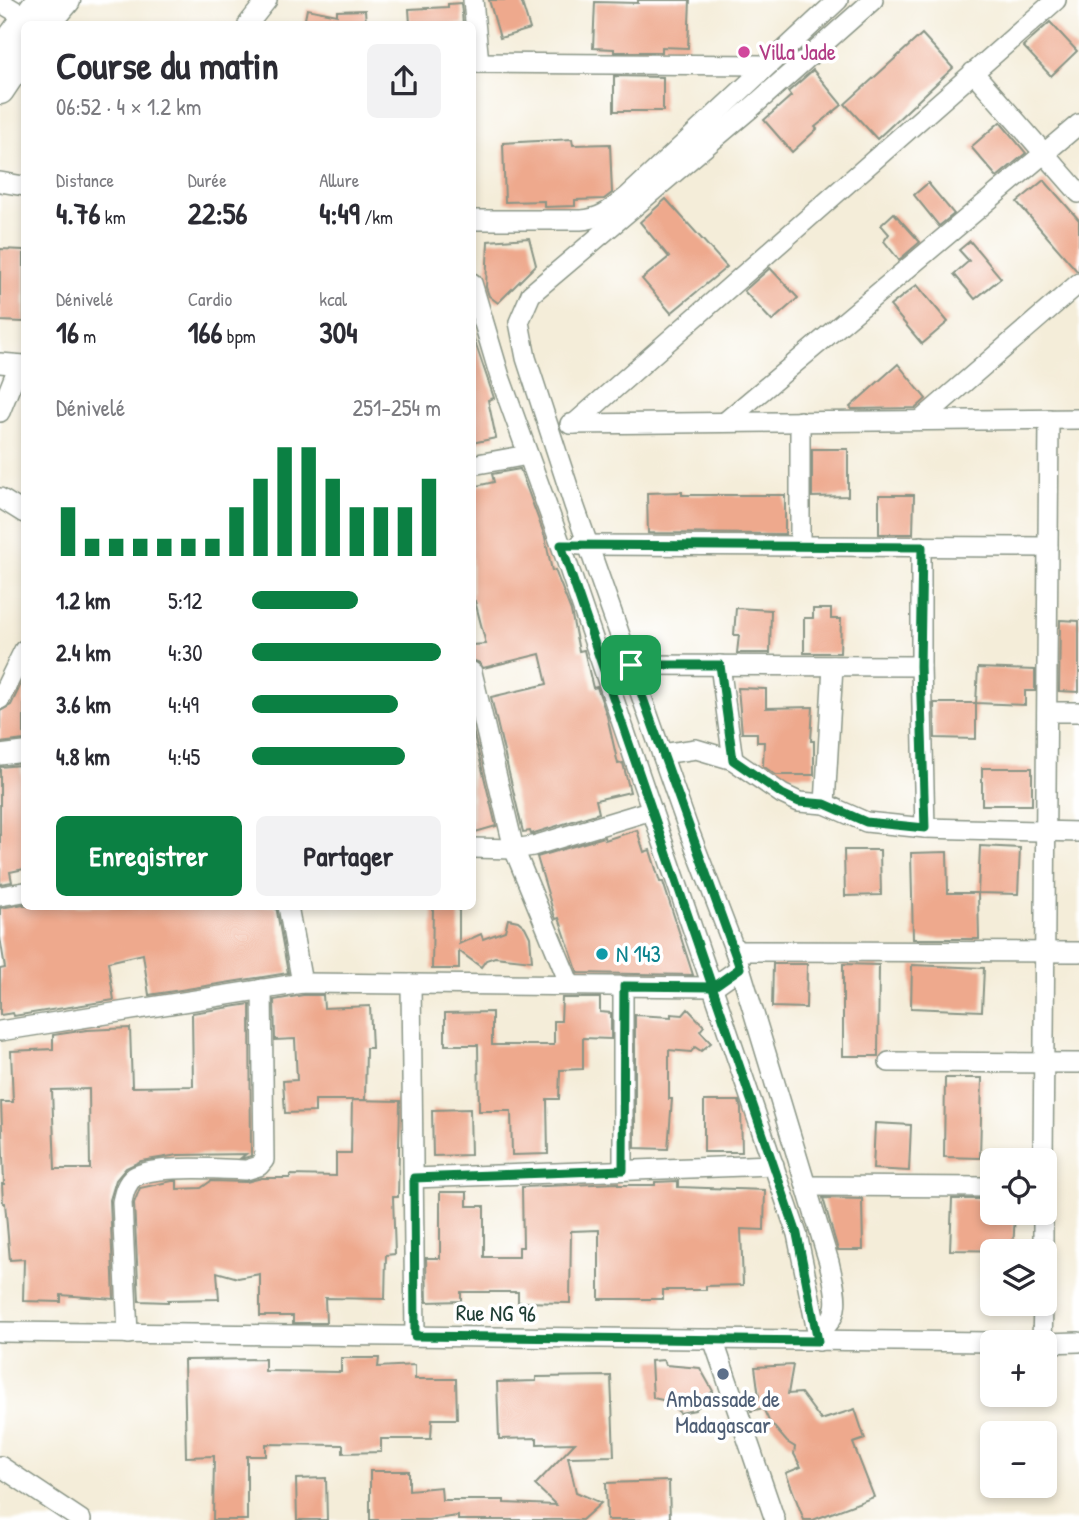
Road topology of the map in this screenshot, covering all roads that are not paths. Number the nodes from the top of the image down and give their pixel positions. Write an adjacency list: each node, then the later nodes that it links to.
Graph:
1 (66, 0): 8 (highway)
2 (267, 0): 9 (street)
3 (473, 0): 10 (street)
4 (838, 0): 14 (street)
5 (873, 0): 33 (street)
6 (1056, 0): 15 (street)
7 (0, 2): 8 (street)
8 (37, 14)
9 (250, 21)
10 (474, 21)
11 (21, 34): 12 (highway)
12 (7, 51): 16 (highway)
13 (476, 63): 14 (street)
14 (767, 65): 22 (street)
15 (973, 72): 18 (street); 34 (street)
16 (0, 90)
17 (1079, 124): 18 (street)
18 (1045, 154): 21 (street); 32 (street)
19 (0, 182): 20 (street)
20 (21, 186)
21 (1079, 193)
22 (476, 220)
23 (1079, 283): 30 (street)
24 (476, 311): 25 (street)
25 (479, 332): 35 (street)
26 (15, 365): 27 (street)
27 (0, 412)
28 (1049, 419): 29 (street); 30 (street); 43 (street)
29 (1079, 419)
30 (920, 420): 31 (street)
31 (800, 421): 32 (street); 41 (street)
32 (725, 422): 34 (street)
33 (548, 424): 34 (street); 40 (street)
34 (574, 424)
35 (528, 455): 36 (street); 39 (street)
36 (476, 464)
37 (0, 498): 38 (street)
38 (21, 511)
39 (561, 545): 40 (street); 58 (street)
40 (589, 545): 41 (street); 45 (street)
41 (800, 546): 42 (street)
42 (922, 547): 43 (street); 48 (street)
43 (1048, 547): 51 (street)
44 (21, 655): 50 (street)
45 (631, 665): 46 (street); 54 (street)
46 (720, 665): 47 (street); 56 (street)
47 (833, 666): 48 (street); 57 (street)
48 (920, 666): 59 (street)
49 (476, 689): 63 (street)
50 (0, 699)
51 (1047, 712): 52 (street); 60 (street)
52 (1079, 712)
53 (21, 752): 55 (street)
54 (662, 754): 56 (street); 69 (street)
55 (0, 755)
56 (733, 760): 57 (street)
57 (825, 804): 59 (street)
58 (652, 810): 63 (street); 74 (street)
59 (925, 828): 60 (street)
60 (1046, 832): 61 (street); 67 (street)
61 (1079, 832)
62 (476, 848): 63 (street)
63 (514, 849): 72 (street)
64 (21, 892): 65 (street)
65 (0, 896)
66 (289, 910): 70 (street)
67 (1045, 952): 68 (street); 69 (street); 78 (street)
68 (1079, 952)
69 (737, 959): 74 (street); 84 (street)
70 (302, 983): 71 (street); 75 (street)
71 (411, 984): 72 (street); 83 (street)
72 (569, 985): 73 (street)
73 (624, 986): 74 (street); 82 (street)
74 (713, 987): 81 (street)
75 (262, 989): 76 (street); 87 (street)
76 (0, 1031)
77 (888, 1062): 78 (street)
78 (1044, 1063): 79 (street); 80 (street)
79 (1079, 1063)
80 (1043, 1148)
81 (774, 1165): 82 (street); 89 (street)
82 (623, 1170): 83 (street)
83 (414, 1178): 88 (street)
84 (806, 1186): 85 (street); 89 (street)
85 (980, 1186)
86 (0, 1332): 87 (street, Rue NG 96)
87 (128, 1334): 88 (street, Rue NG 96)
88 (415, 1336): 90 (street, Rue NG 96)
89 (818, 1337): 90 (street, Rue NG 96); 91 (street, Rue NG 96)
90 (713, 1339): 96 (street)
91 (980, 1342)
92 (1079, 1342): 93 (street)
93 (1057, 1343)
94 (0, 1466): 95 (street)
95 (81, 1520)
96 (775, 1520)

